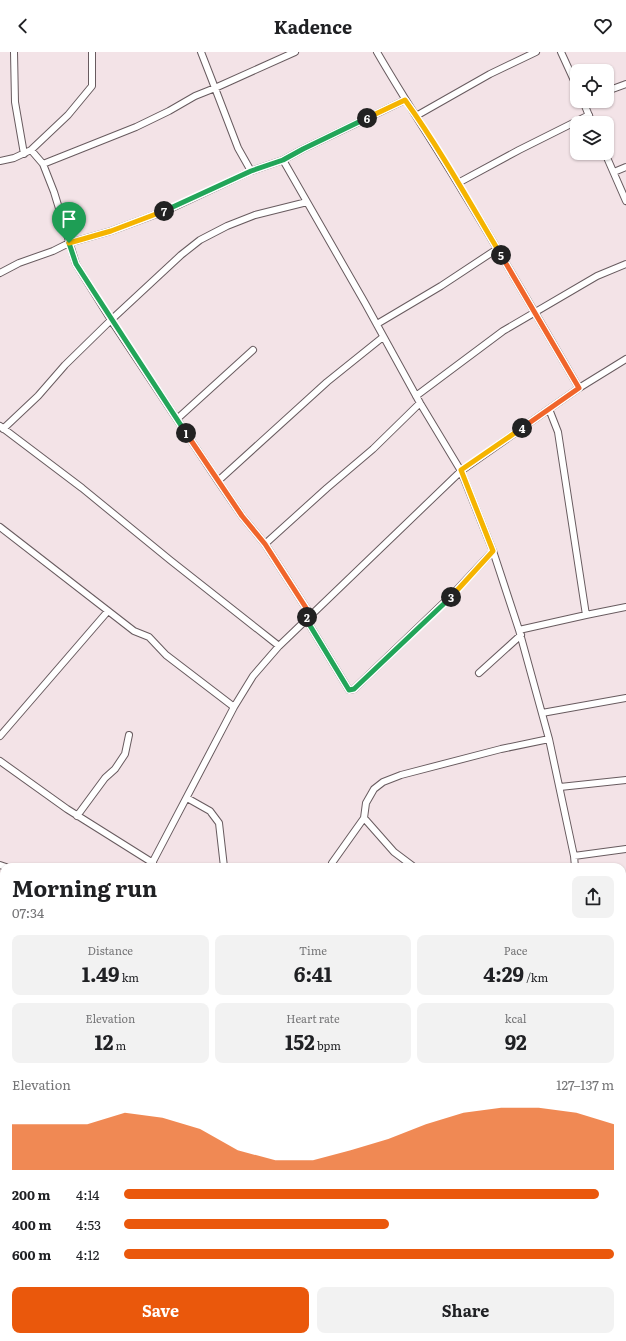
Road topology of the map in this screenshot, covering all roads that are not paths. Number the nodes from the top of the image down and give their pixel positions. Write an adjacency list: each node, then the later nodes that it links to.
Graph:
1 (14, 52): 17 (street)
2 (92, 52): 16 (street)
3 (201, 52): 10 (street)
4 (295, 52): 10 (street)
5 (377, 52): 12 (street)
6 (536, 52): 15 (street)
7 (562, 52): 8 (street)
8 (570, 71)
9 (626, 84): 11 (street)
10 (215, 88): 21 (street); 23 (street)
11 (614, 88)
12 (405, 100): 15 (street); 18 (street)
13 (586, 108): 14 (street)
14 (589, 115): 25 (street)
15 (416, 116): 25 (street)
16 (31, 150): 17 (street); 21 (street)
17 (24, 154): 20 (street)
18 (283, 160): 23 (street); 27 (street)
19 (608, 160): 24 (street)
20 (0, 161)
21 (43, 164): 28 (street)
22 (626, 166): 24 (street)
23 (251, 171): 28 (street)
24 (614, 172): 26 (street)
25 (458, 183): 29 (street)
26 (626, 201)
27 (307, 202): 33 (street); 34 (street)
28 (69, 243): 31 (street); 33 (street)
29 (497, 249): 32 (street); 34 (street)
30 (626, 264): 32 (street)
31 (0, 273)
32 (535, 314): 38 (street); 39 (street)
33 (111, 320): 42 (street); 43 (street)
34 (377, 324): 35 (street)
35 (384, 336): 39 (street); 45 (street)
36 (253, 350): 42 (street)
37 (626, 359): 38 (street)
38 (579, 388): 41 (street)
39 (416, 396): 40 (street)
40 (420, 403): 44 (street); 47 (street)
41 (549, 409): 44 (street); 51 (street)
42 (177, 419): 45 (street)
43 (1, 428): 54 (street)
44 (461, 470): 48 (street); 52 (street)
45 (218, 481): 47 (street)
46 (0, 527): 50 (street)
47 (265, 544): 52 (street)
48 (493, 551): 52 (street); 53 (street)
49 (626, 607): 51 (street)
50 (108, 612): 57 (street); 60 (street)
51 (586, 615): 53 (street)
52 (308, 616): 54 (street)
53 (520, 632): 55 (street); 58 (street)
54 (279, 646): 57 (street)
55 (479, 673)
56 (626, 698): 58 (street)
57 (234, 707): 65 (street)
58 (542, 713): 61 (street)
59 (129, 735): 66 (street)
60 (0, 736)
61 (549, 739): 64 (street); 67 (street)
62 (0, 761): 66 (street)
63 (626, 780): 64 (street)
64 (560, 787): 69 (street)
65 (187, 798): 71 (street); 72 (street)
66 (77, 816): 70 (street)
67 (364, 818): 73 (street); 74 (street)
68 (626, 849): 69 (street)
69 (574, 856): 75 (street)
70 (148, 863)
71 (152, 863)
72 (224, 863)
73 (332, 863)
74 (409, 863)
75 (575, 863)

